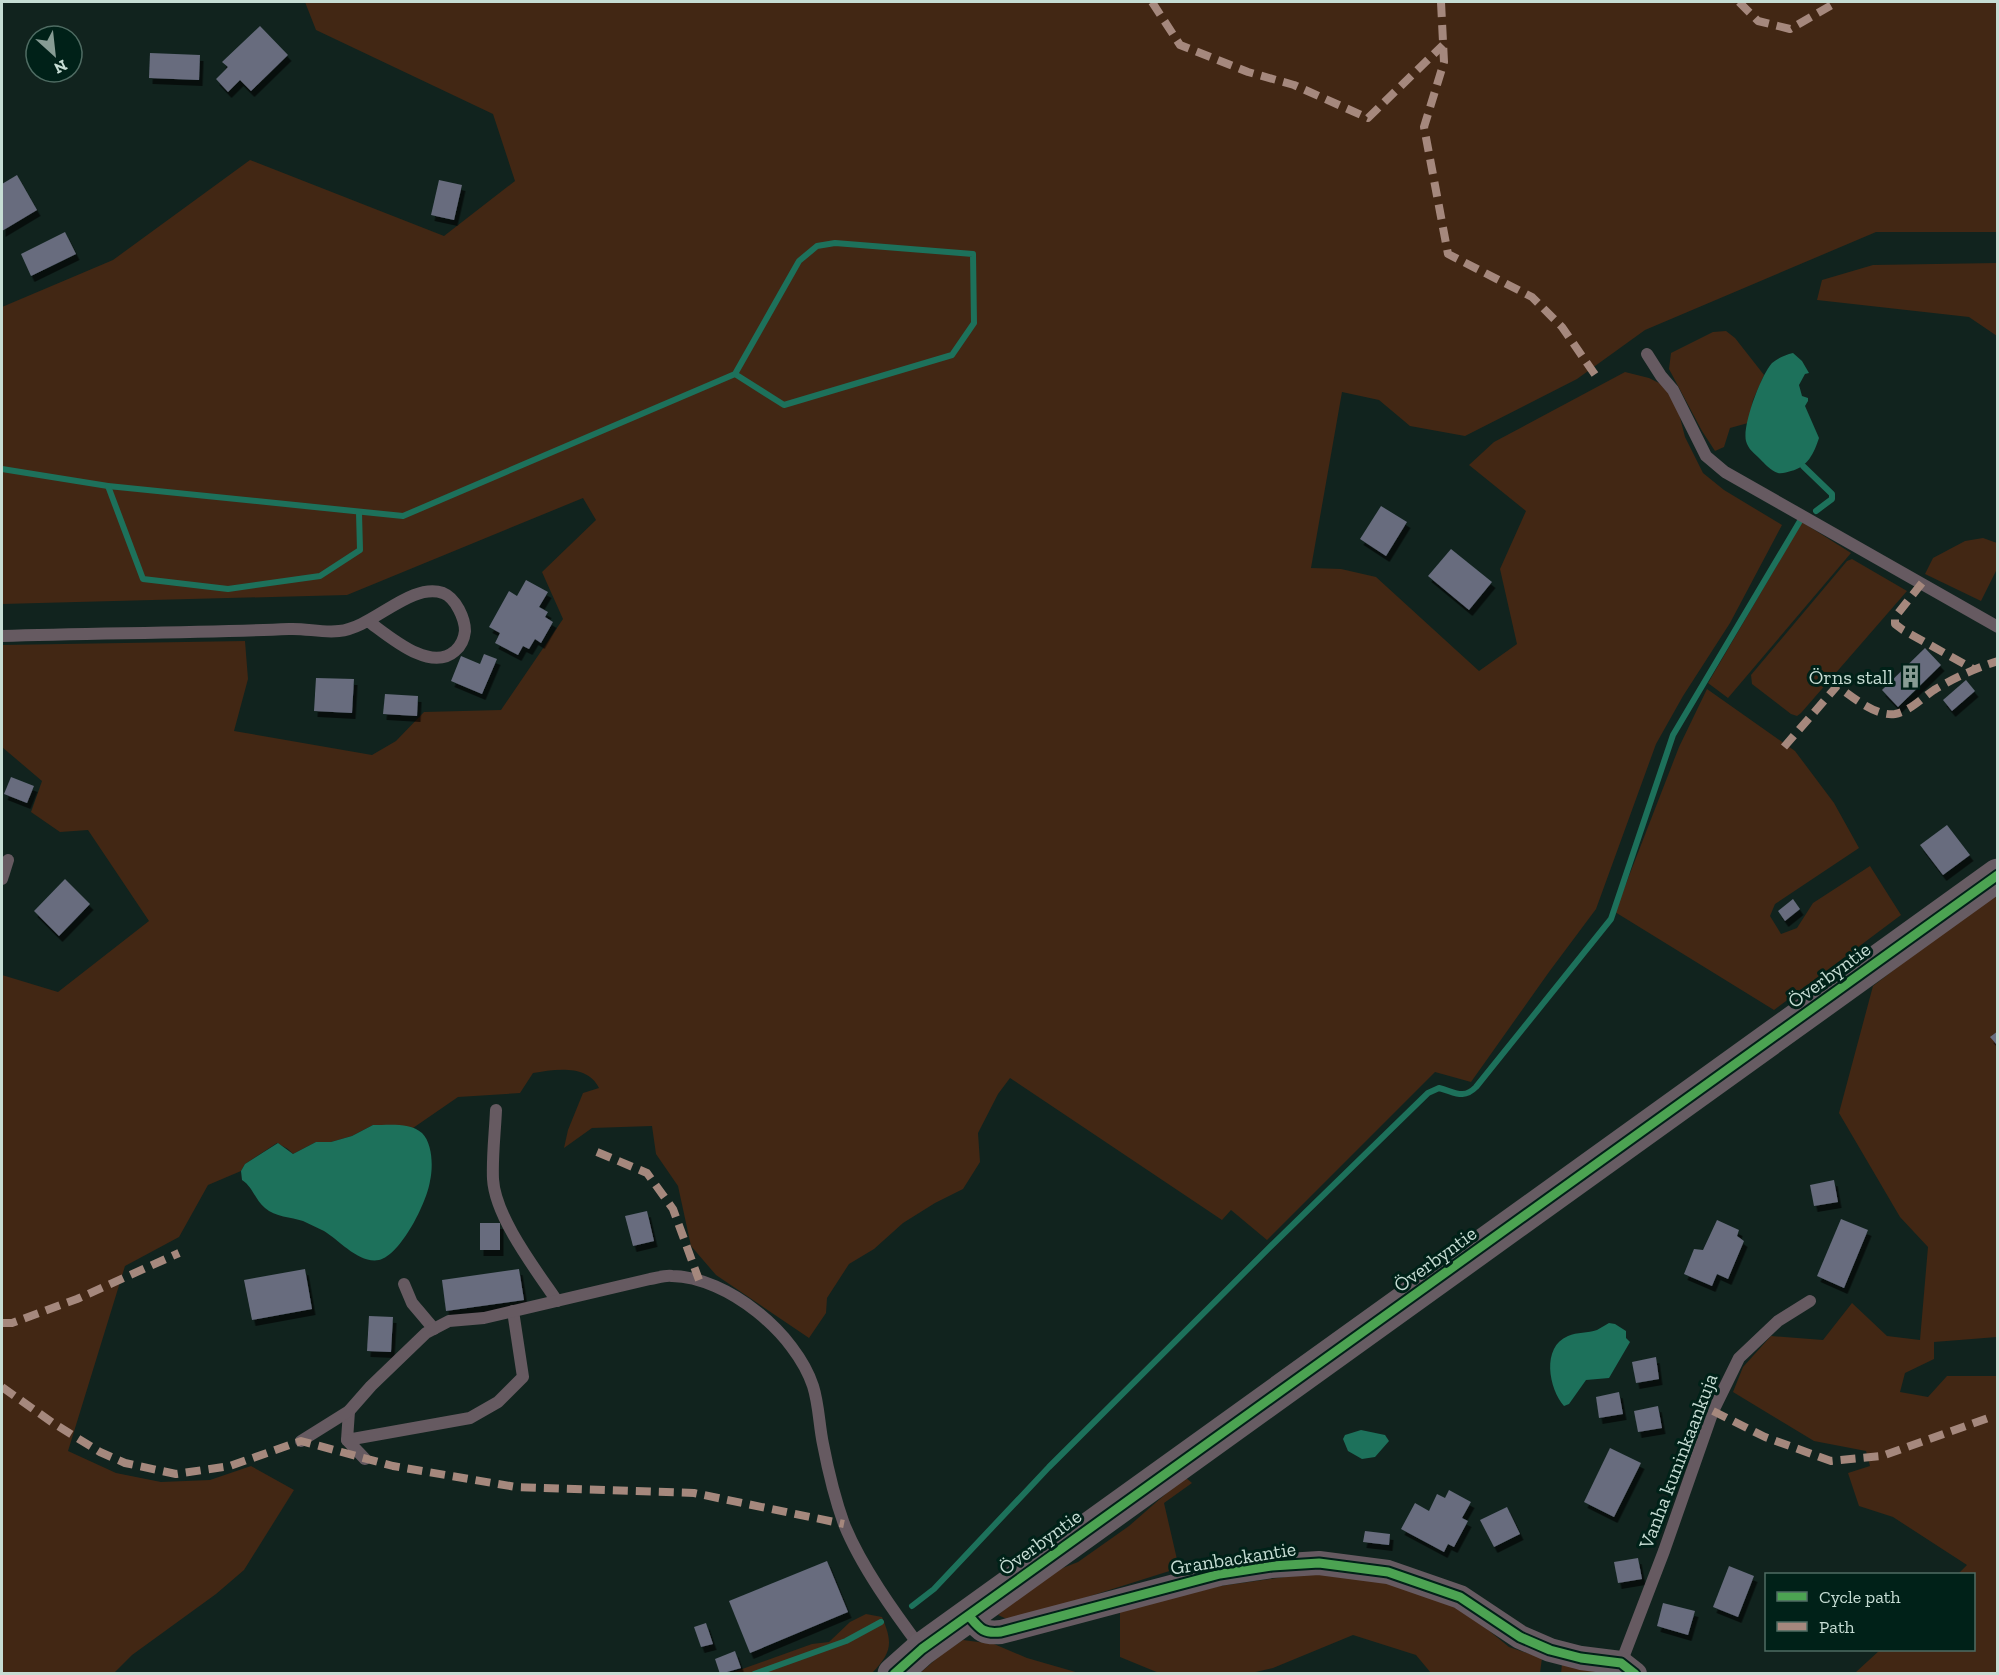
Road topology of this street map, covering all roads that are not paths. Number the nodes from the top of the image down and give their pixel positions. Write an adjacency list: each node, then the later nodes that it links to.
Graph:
1 (1647, 354): 3 (lane)
2 (368, 621): 2 (lane); 4 (lane)
3 (1998, 627)
4 (2, 636)
5 (8, 860): 7 (lane)
6 (1998, 874): 18 (street, Överbyntie)
7 (2, 879)
8 (496, 1110): 10 (lane)
9 (404, 1284): 13 (lane)
10 (557, 1301): 12 (lane); 19 (lane)
11 (1810, 1301): 20 (lane, Vanha kuninkaankuja)
12 (513, 1311): 13 (lane); 15 (lane)
13 (434, 1329): 14 (lane)
14 (349, 1411): 15 (lane); 16 (lane)
15 (347, 1440): 17 (lane)
16 (301, 1441)
17 (365, 1459)
18 (969, 1616): 19 (street, Överbyntie); 20 (street, Granbackantie)
19 (922, 1649): 21 (street, Överbyntie)
20 (1628, 1668)
21 (894, 1674)

